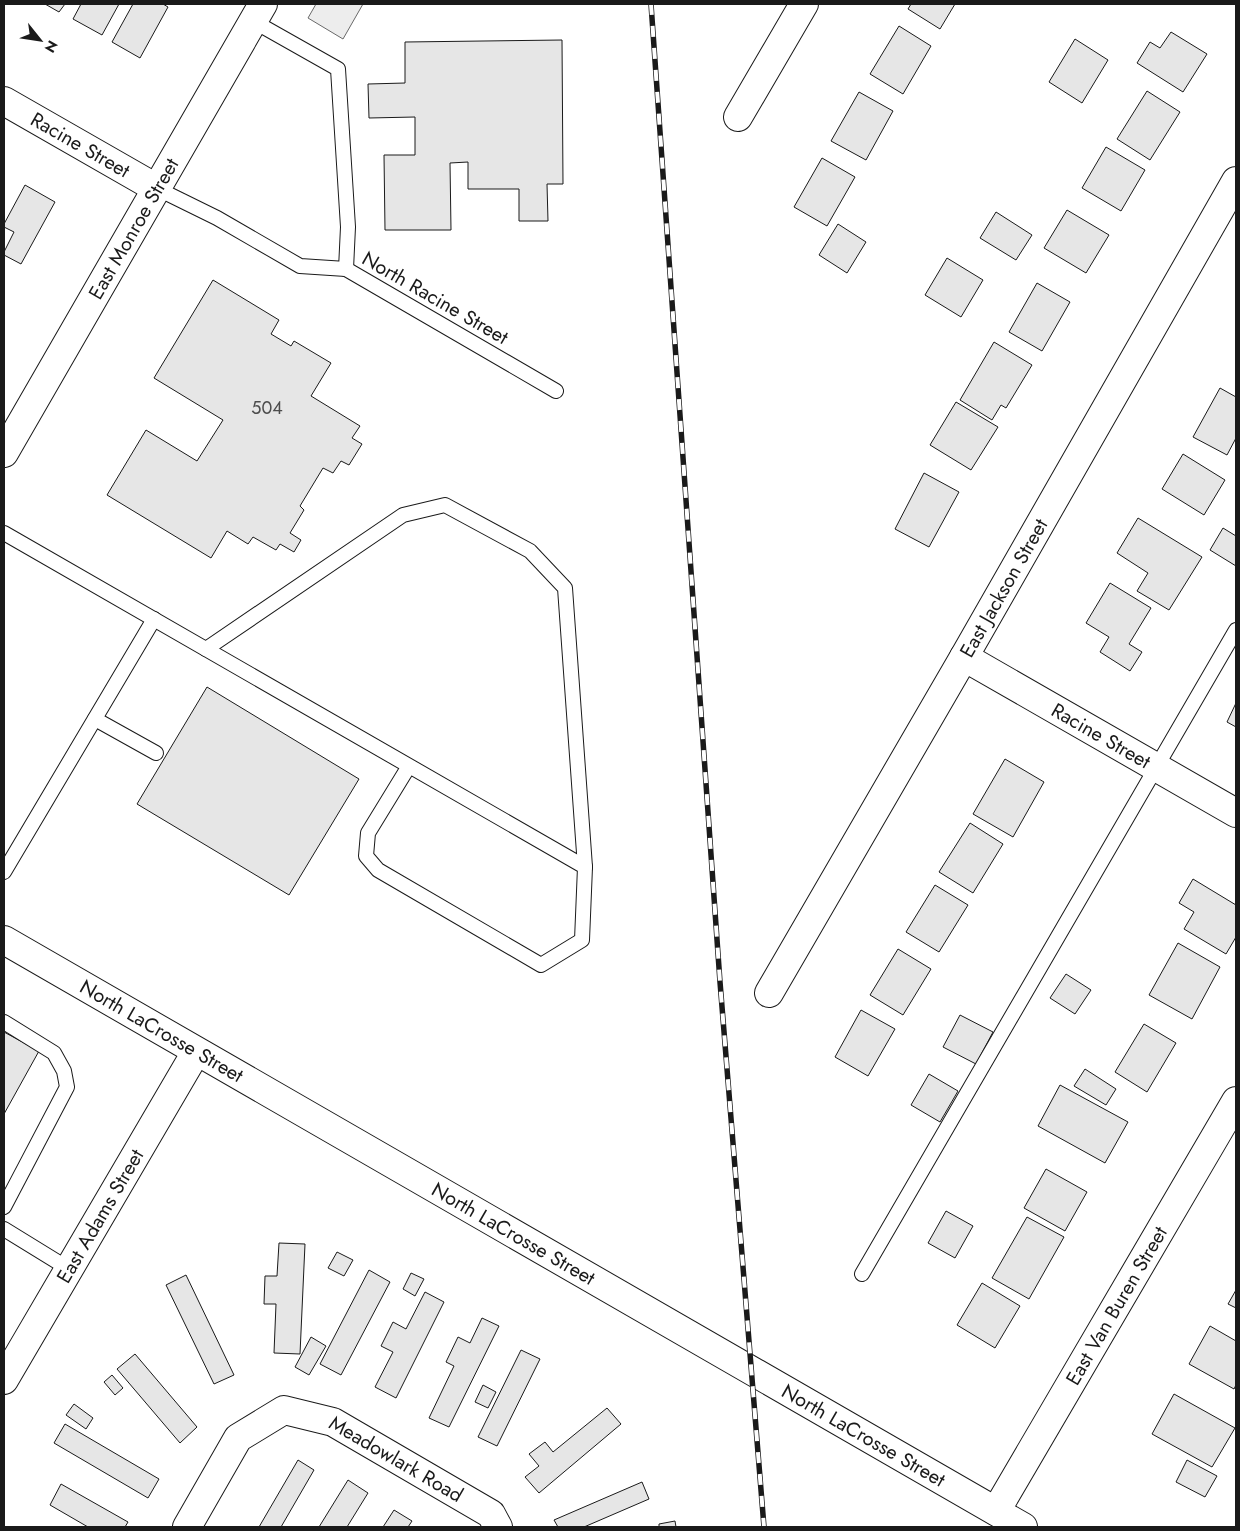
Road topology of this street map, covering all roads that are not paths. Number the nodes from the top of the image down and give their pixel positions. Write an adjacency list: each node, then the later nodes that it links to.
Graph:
1 (804, 4): 4 (street)
2 (258, 13): 6 (street, East Monroe Street); 7 (lane)
3 (4, 101): 6 (street, Racine Street)
4 (738, 117)
5 (1236, 181): 14 (street, East Jackson Street)
6 (156, 188): 7 (lane, North Racine Street); 9 (street, East Monroe Street)
7 (346, 269): 8 (lane, North Racine Street)
8 (556, 391)
9 (4, 453)
10 (4, 533): 11 (lane)
11 (154, 619): 13 (lane); 15 (lane)
12 (1236, 630): 18 (lane)
13 (206, 649): 17 (lane); 20 (lane)
14 (964, 657): 18 (street, Racine Street); 23 (street, East Jackson Street)
15 (95, 718): 16 (lane); 21 (lane)
16 (156, 753)
17 (409, 766): 20 (lane); 20 (lane)
18 (1157, 768): 19 (street, Racine Street); 30 (lane)
19 (1236, 813)
20 (585, 867)
21 (4, 872)
22 (4, 940): 25 (street, North LaCrosse Street)
23 (769, 993)
24 (4, 1022): 27 (lane)
25 (196, 1052): 29 (street, East Adams Street); 32 (street, North LaCrosse Street)
26 (1236, 1101): 32 (street, East Van Buren Street)
27 (4, 1207)
28 (5, 1232): 29 (lane)
29 (69, 1269): 31 (street, East Adams Street)
30 (862, 1274)
31 (6, 1372)
32 (996, 1511): 35 (street, North LaCrosse Street)
33 (187, 1527): 34 (street, Meadowlark Road)
34 (498, 1527)
35 (1023, 1527)

